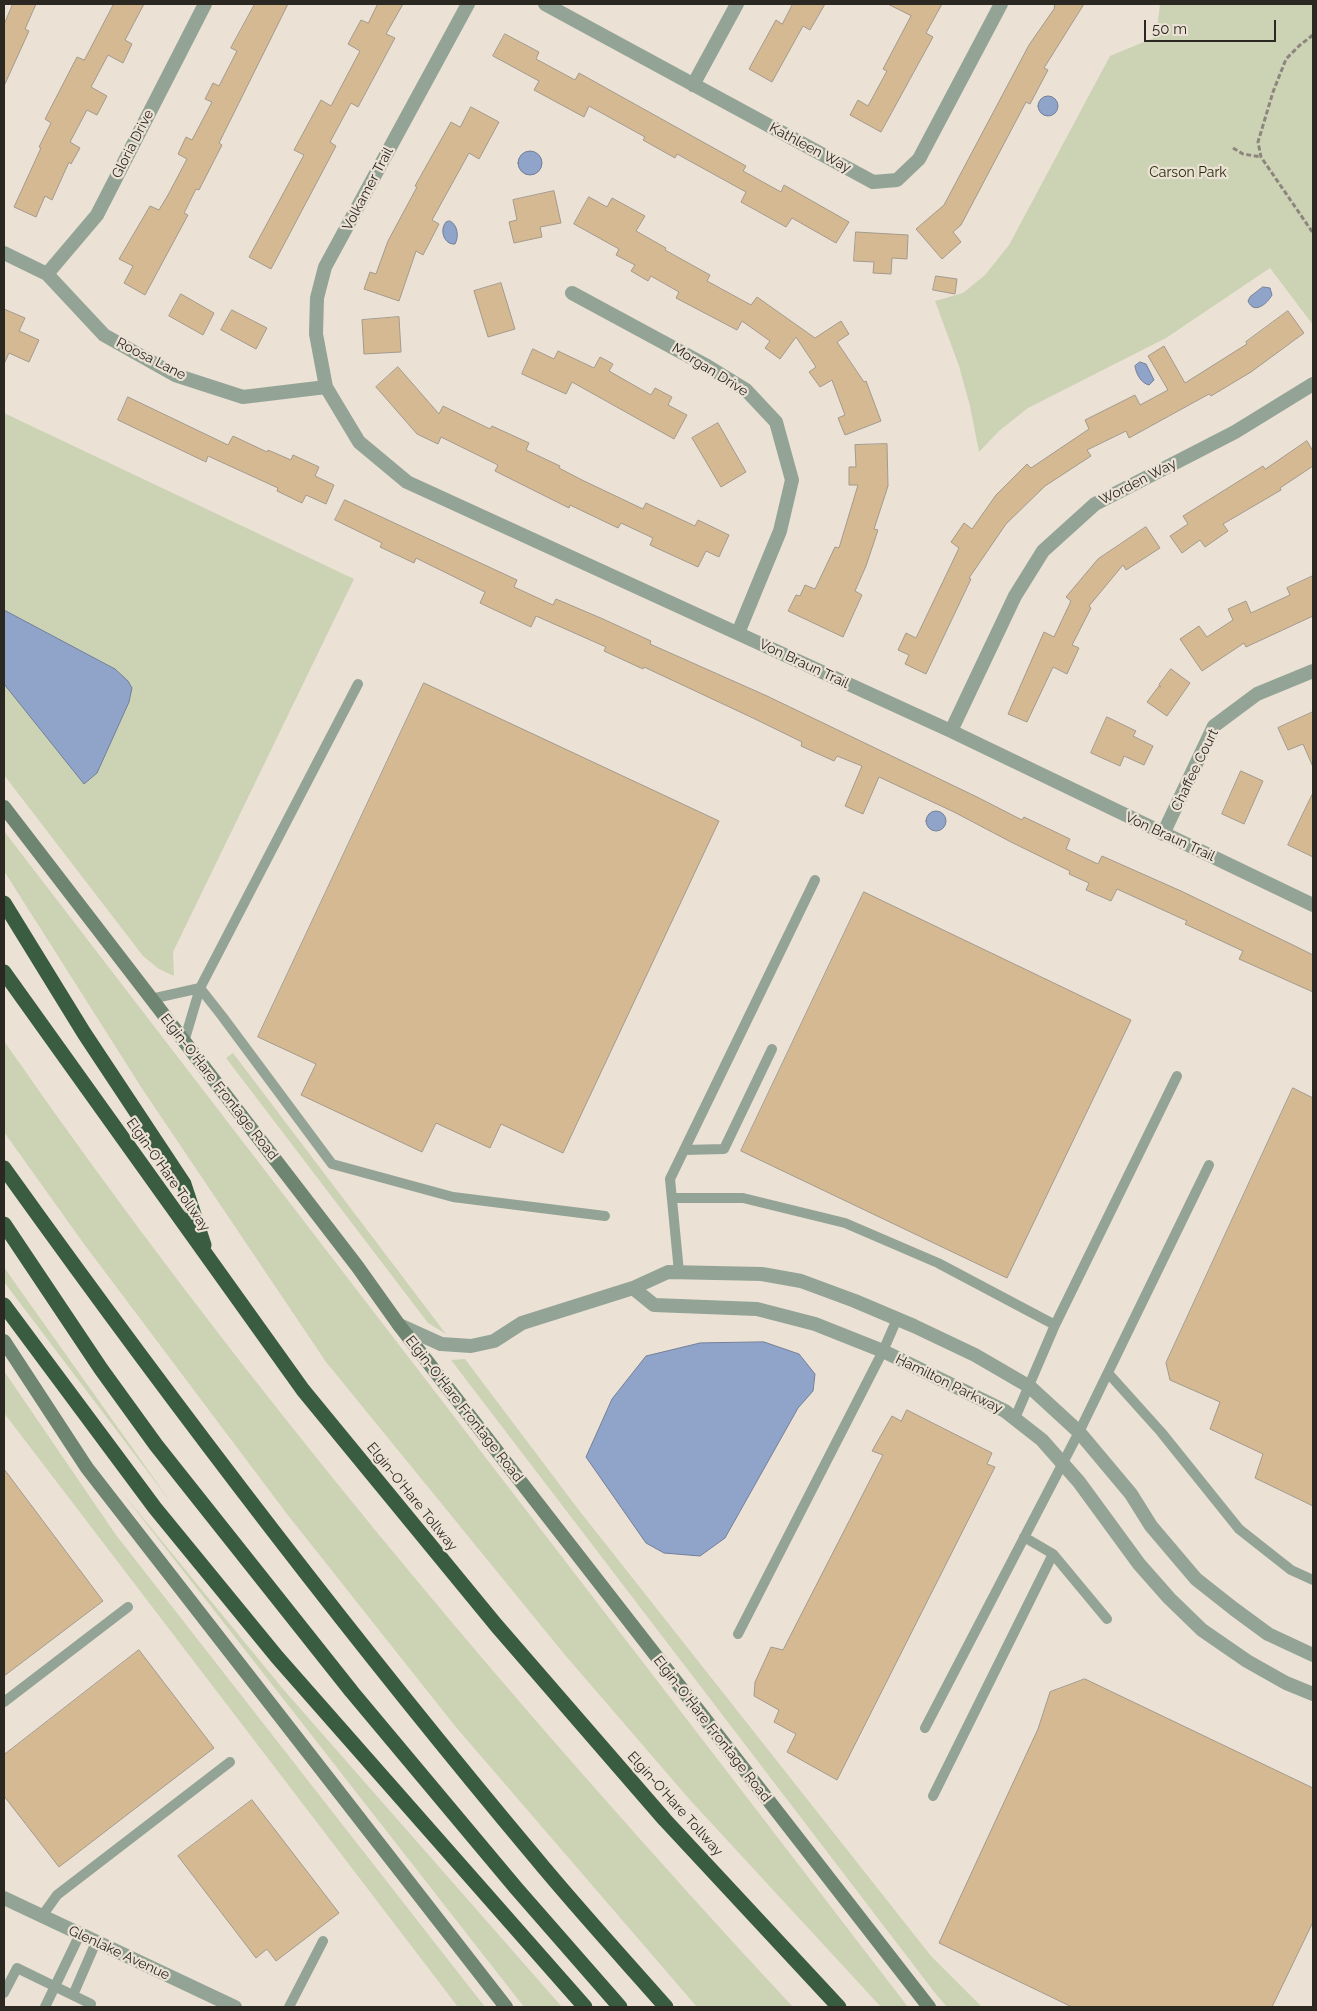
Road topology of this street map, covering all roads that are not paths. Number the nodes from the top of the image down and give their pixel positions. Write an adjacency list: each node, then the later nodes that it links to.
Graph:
1 (205, 4): 8 (street, Gloria Drive)
2 (468, 4): 11 (street, Volkamer Trail)
3 (545, 4): 6 (street, Kathleen Way)
4 (737, 4): 6 (street)
5 (1001, 4): 6 (street, Kathleen Way)
6 (693, 85)
7 (4, 253): 8 (street, Roosa Lane)
8 (47, 274): 11 (street, Roosa Lane)
9 (572, 293): 12 (street, Morgan Drive)
10 (1313, 384): 15 (street, Worden Way)
11 (326, 387): 12 (street, Von Braun Trail)
12 (738, 634): 15 (street, Von Braun Trail)
13 (1313, 671): 17 (street, Chaffee Court)
14 (358, 684): 22 (lane)
15 (950, 731): 17 (street, Von Braun Trail)
16 (4, 807): 23 (main road, Elgin-O'Hare Frontage Road)
17 (1163, 834): 20 (street, Von Braun Trail)
18 (815, 880): 27 (lane)
19 (4, 903): 33 (highway)
20 (1313, 905)
21 (4, 972): 33 (highway, Elgin-O'Hare Tollway)
22 (200, 988): 23 (lane); 24 (lane); 31 (lane)
23 (151, 999): 24 (main road, Elgin-O'Hare Frontage Road)
24 (184, 1042): 38 (main road, Elgin-O'Hare Frontage Road)
25 (772, 1049): 27 (lane)
26 (1177, 1076): 39 (lane)
27 (684, 1150): 30 (lane)
28 (1209, 1166): 42 (lane)
29 (4, 1168): 74 (highway)
30 (672, 1198): 34 (lane); 39 (lane)
31 (605, 1216)
32 (4, 1224): 73 (highway)
33 (210, 1261): 75 (highway, Elgin-O'Hare Tollway)
34 (679, 1272): 35 (street); 37 (street)
35 (633, 1288): 38 (street); 41 (street, Hamilton Parkway)
36 (4, 1304): 72 (highway)
37 (897, 1319): 41 (lane); 43 (street)
38 (399, 1325): 76 (main road, Elgin-O'Hare Frontage Road)
39 (1055, 1325): 43 (lane)
40 (4, 1341): 71 (main road)
41 (883, 1351): 44 (street, Hamilton Parkway); 52 (lane)
42 (1108, 1373): 45 (lane); 49 (lane)
43 (1030, 1387): 44 (lane); 45 (street)
44 (1015, 1418): 46 (street, Hamilton Parkway)
45 (1079, 1432): 46 (lane); 53 (street)
46 (1062, 1464): 47 (lane); 54 (street, Hamilton Parkway)
47 (1024, 1537): 48 (lane); 56 (lane)
48 (1053, 1554): 51 (lane); 58 (lane)
49 (1313, 1580)
50 (128, 1607): 55 (lane)
51 (1107, 1619)
52 (738, 1634)
53 (1313, 1655)
54 (1313, 1694)
55 (4, 1702)
56 (925, 1728)
57 (230, 1762): 60 (lane)
58 (933, 1796)
59 (4, 1898): 60 (street, Glenlake Avenue)
60 (42, 1916): 61 (street, Glenlake Avenue)
61 (80, 1934): 63 (street, Glenlake Avenue); 64 (lane)
62 (323, 1940): 70 (lane)
63 (96, 1942): 66 (lane); 69 (street, Glenlake Avenue)
64 (56, 1986): 65 (lane); 66 (lane); 67 (lane)
65 (4, 1993)
66 (73, 1995): 68 (lane)
67 (46, 2007)
68 (89, 2007)
69 (235, 2007)
70 (290, 2007)
71 (506, 2007)
72 (585, 2007)
73 (620, 2007)
74 (666, 2007)
75 (839, 2007)
76 (929, 2007)

